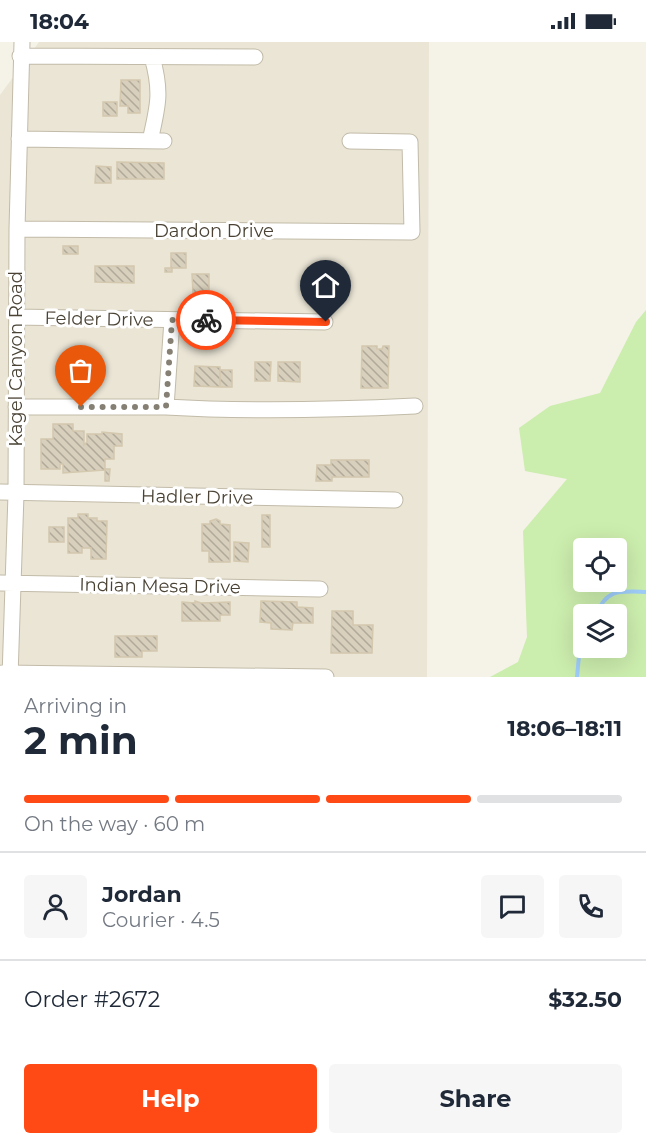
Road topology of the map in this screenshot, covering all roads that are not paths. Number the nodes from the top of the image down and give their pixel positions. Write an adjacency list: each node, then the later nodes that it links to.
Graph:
1 (21, 49): 2 (street); 4 (street, Kagel Canyon Road)
2 (152, 57): 3 (street); 4 (street)
3 (255, 57)
4 (19, 140): 6 (street, Kagel Canyon Road)
5 (350, 141): 6 (street, Dardon Drive)
6 (17, 229): 7 (street, Kagel Canyon Road)
7 (16, 317): 8 (street, Felder Drive); 11 (street, Kagel Canyon Road)
8 (172, 320): 9 (street, Felder Drive); 12 (street)
9 (326, 322)
10 (415, 406): 12 (street)
11 (16, 407): 12 (street); 13 (street, Kagel Canyon Road)
12 (166, 407)
13 (8, 493): 14 (street, Hadler Drive); 15 (street, Kagel Canyon Road)
14 (395, 500)
15 (6, 583): 16 (street, Indian Mesa Drive); 17 (street, Kagel Canyon Road)
16 (320, 589)
17 (7, 674): 18 (street)
18 (326, 677)

